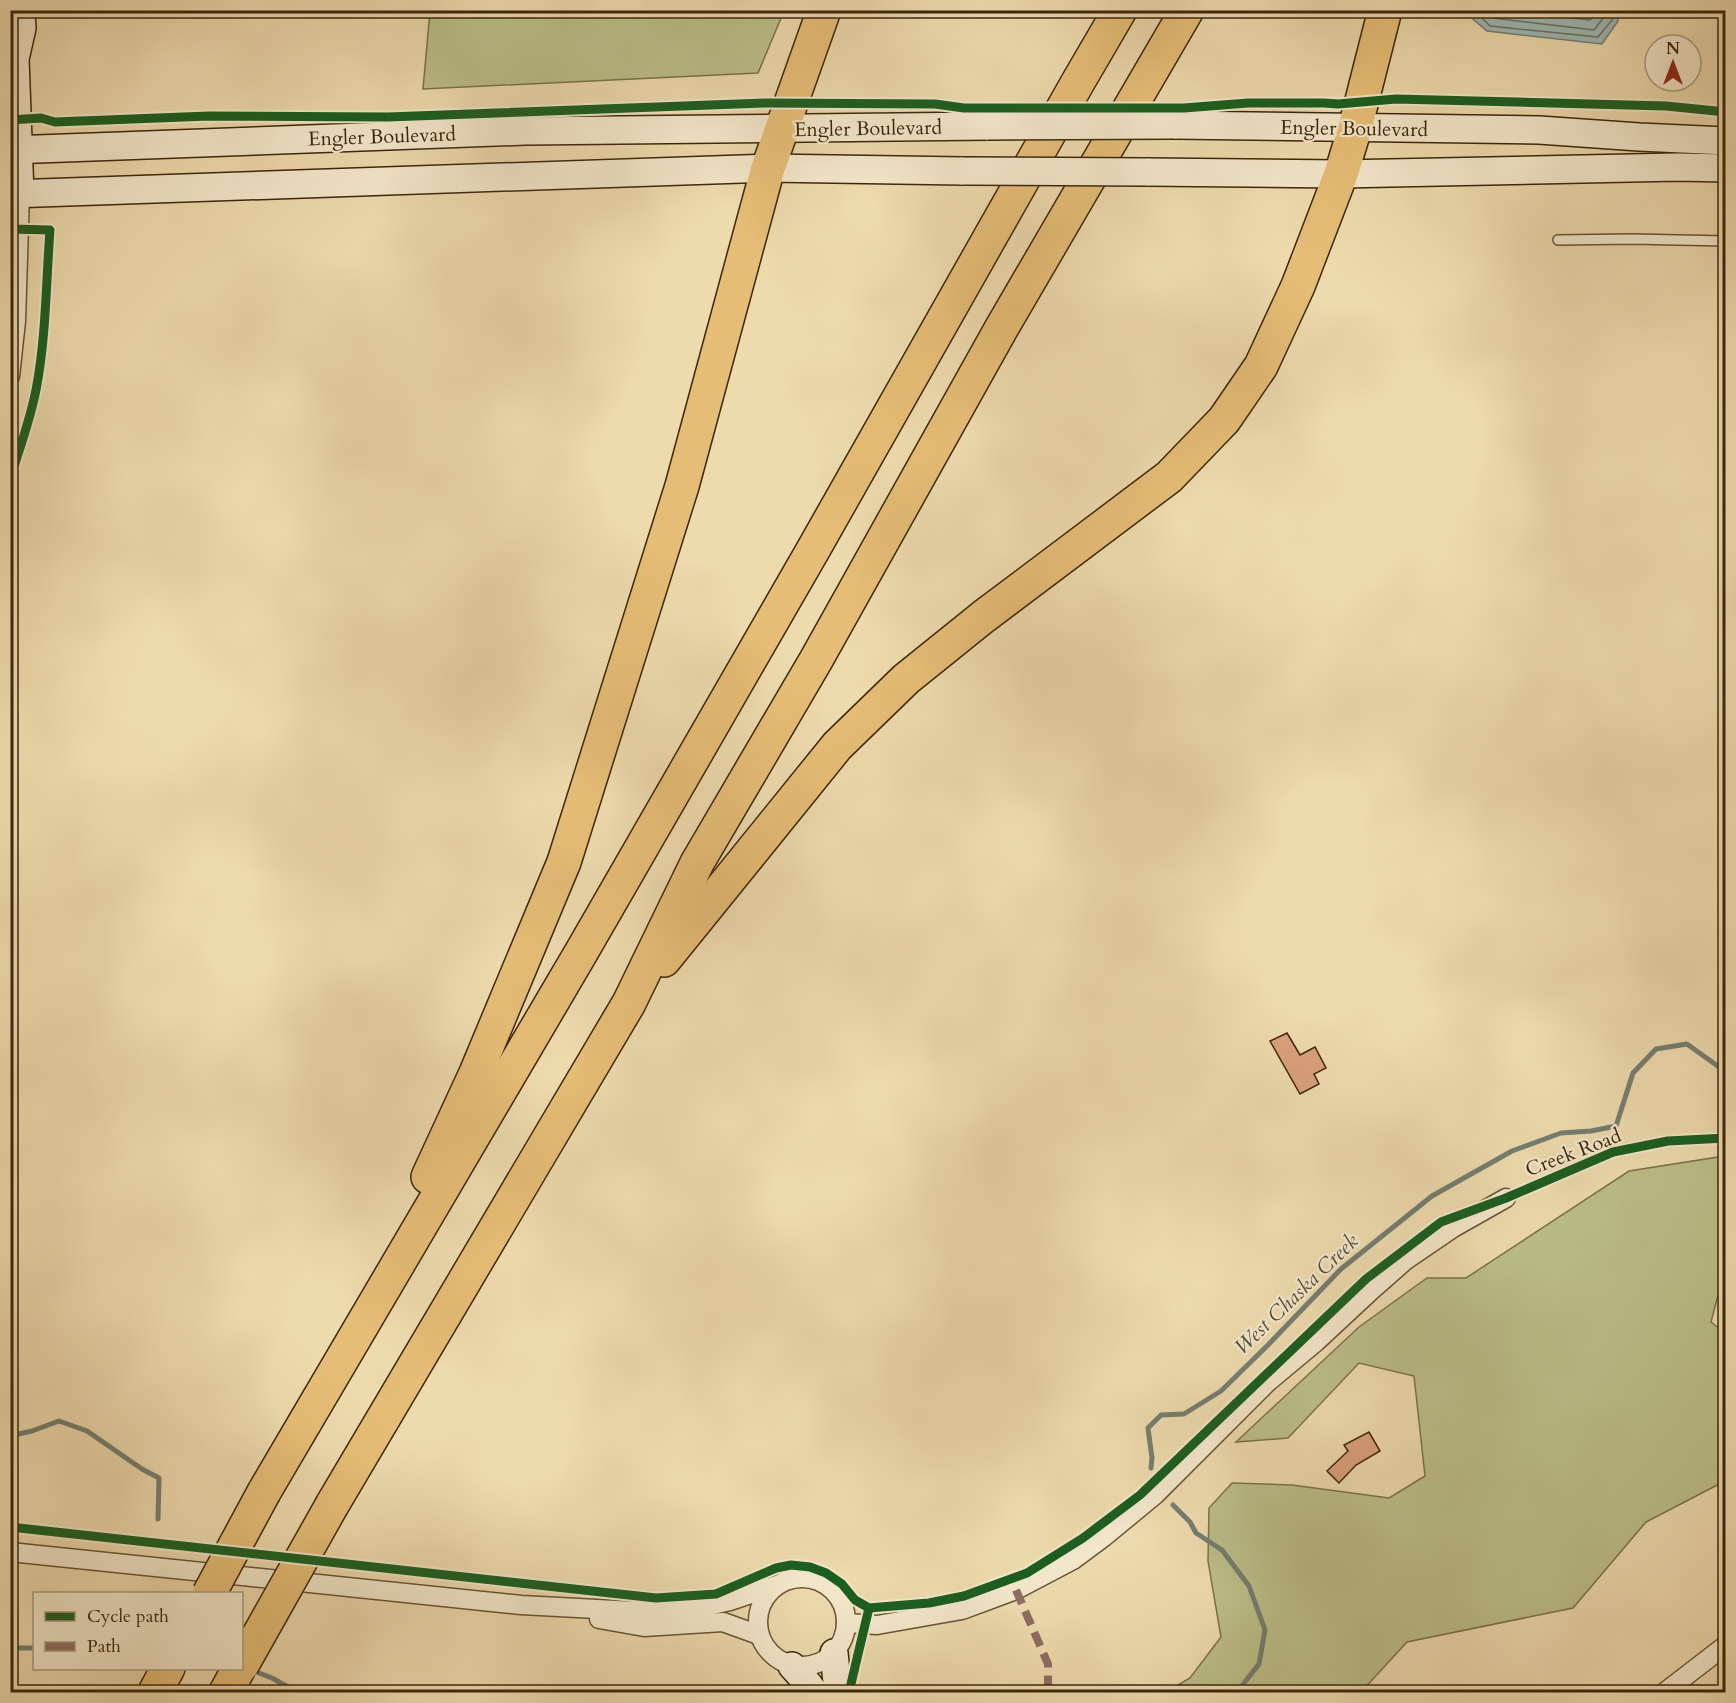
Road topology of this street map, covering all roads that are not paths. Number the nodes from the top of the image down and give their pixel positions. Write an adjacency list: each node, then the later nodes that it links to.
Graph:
1 (21, 10): 9 (main road)
2 (824, 10): 7 (highway)
3 (1120, 10): 19 (highway)
4 (1187, 10): 17 (highway)
5 (1385, 10): 6 (highway)
6 (1356, 128): 7 (main road, Engler Boulevard, bridge); 8 (main road, Engler Boulevard); 12 (highway)
7 (782, 129): 9 (main road, Engler Boulevard); 10 (highway)
8 (1725, 141)
9 (14, 150): 13 (main road)
10 (768, 168): 12 (main road, Engler Boulevard, bridge); 13 (main road, Engler Boulevard); 19 (highway)
11 (1725, 168): 12 (main road, Engler Boulevard)
12 (1341, 174): 17 (highway)
13 (16, 194): 16 (street)
14 (1557, 240): 15 (lane)
15 (1725, 241)
16 (10, 376)
17 (630, 1003): 28 (highway, bridge)
18 (1506, 1198): 24 (street)
19 (354, 1340): 22 (highway, bridge)
20 (10, 1552): 23 (street)
21 (777, 1585): 23 (street); 24 (street); 25 (street)
22 (210, 1592)
23 (520, 1605): 25 (street)
24 (846, 1623): 27 (street)
25 (759, 1635): 29 (street)
26 (1725, 1645): 36 (street)
27 (834, 1653): 29 (street); 35 (main road)
28 (243, 1663)
29 (792, 1666): 34 (main road)
30 (167, 1670): 32 (highway)
31 (238, 1670): 33 (highway)
32 (155, 1692)
33 (226, 1692)
34 (814, 1692)
35 (838, 1692)
36 (1665, 1692)

